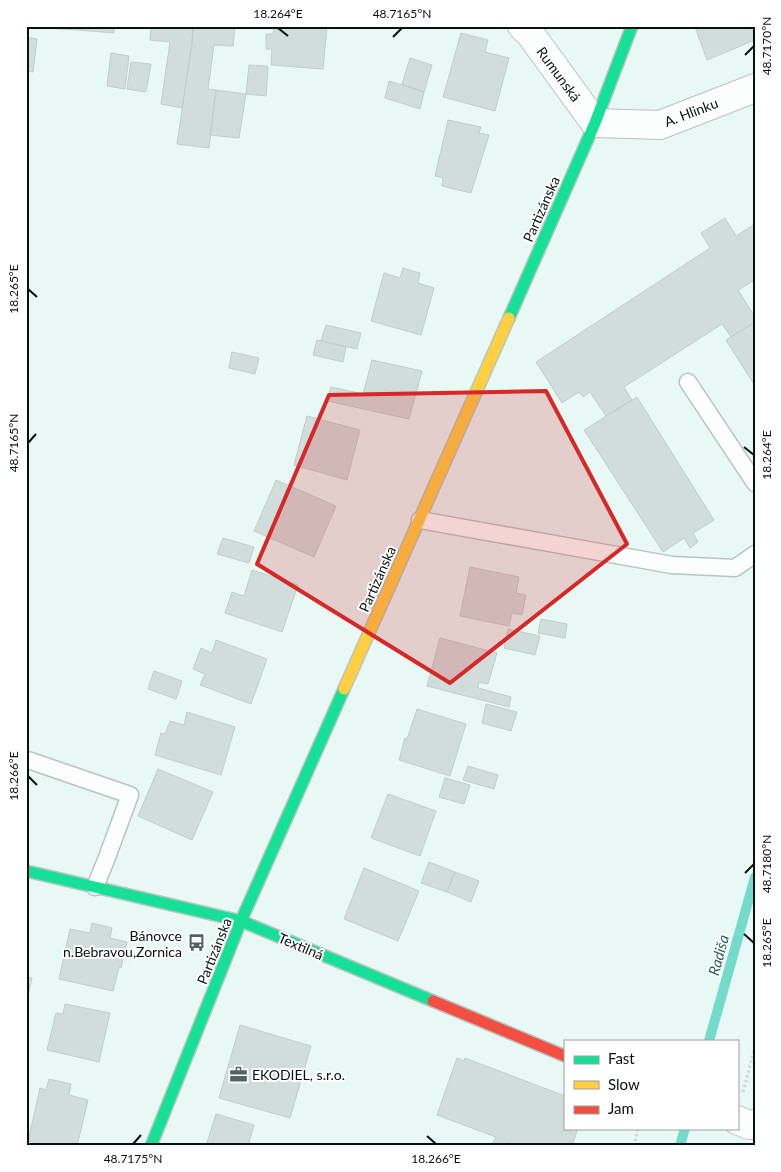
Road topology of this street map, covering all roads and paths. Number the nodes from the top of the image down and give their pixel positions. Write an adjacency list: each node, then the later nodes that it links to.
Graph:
1 (522, 26): 4 (street, Rumunská)
2 (632, 26): 4 (street, Partizánska)
3 (755, 88): 4 (street, A. Hlinku)
4 (595, 123): 7 (street, Partizánska)
5 (688, 382): 6 (lane)
6 (755, 483)
7 (420, 520): 8 (lane); 12 (street, Partizánska)
8 (755, 554)
9 (28, 760): 11 (lane)
10 (26, 871): 11 (street, Textilná)
11 (95, 887): 12 (street, Textilná)
12 (242, 921): 14 (street, Textilná); 17 (street, Partizánska)
13 (755, 1046): 15 (path)
14 (564, 1056)
15 (746, 1117)
16 (638, 1130): 18 (path)
17 (151, 1146)
18 (634, 1146)

